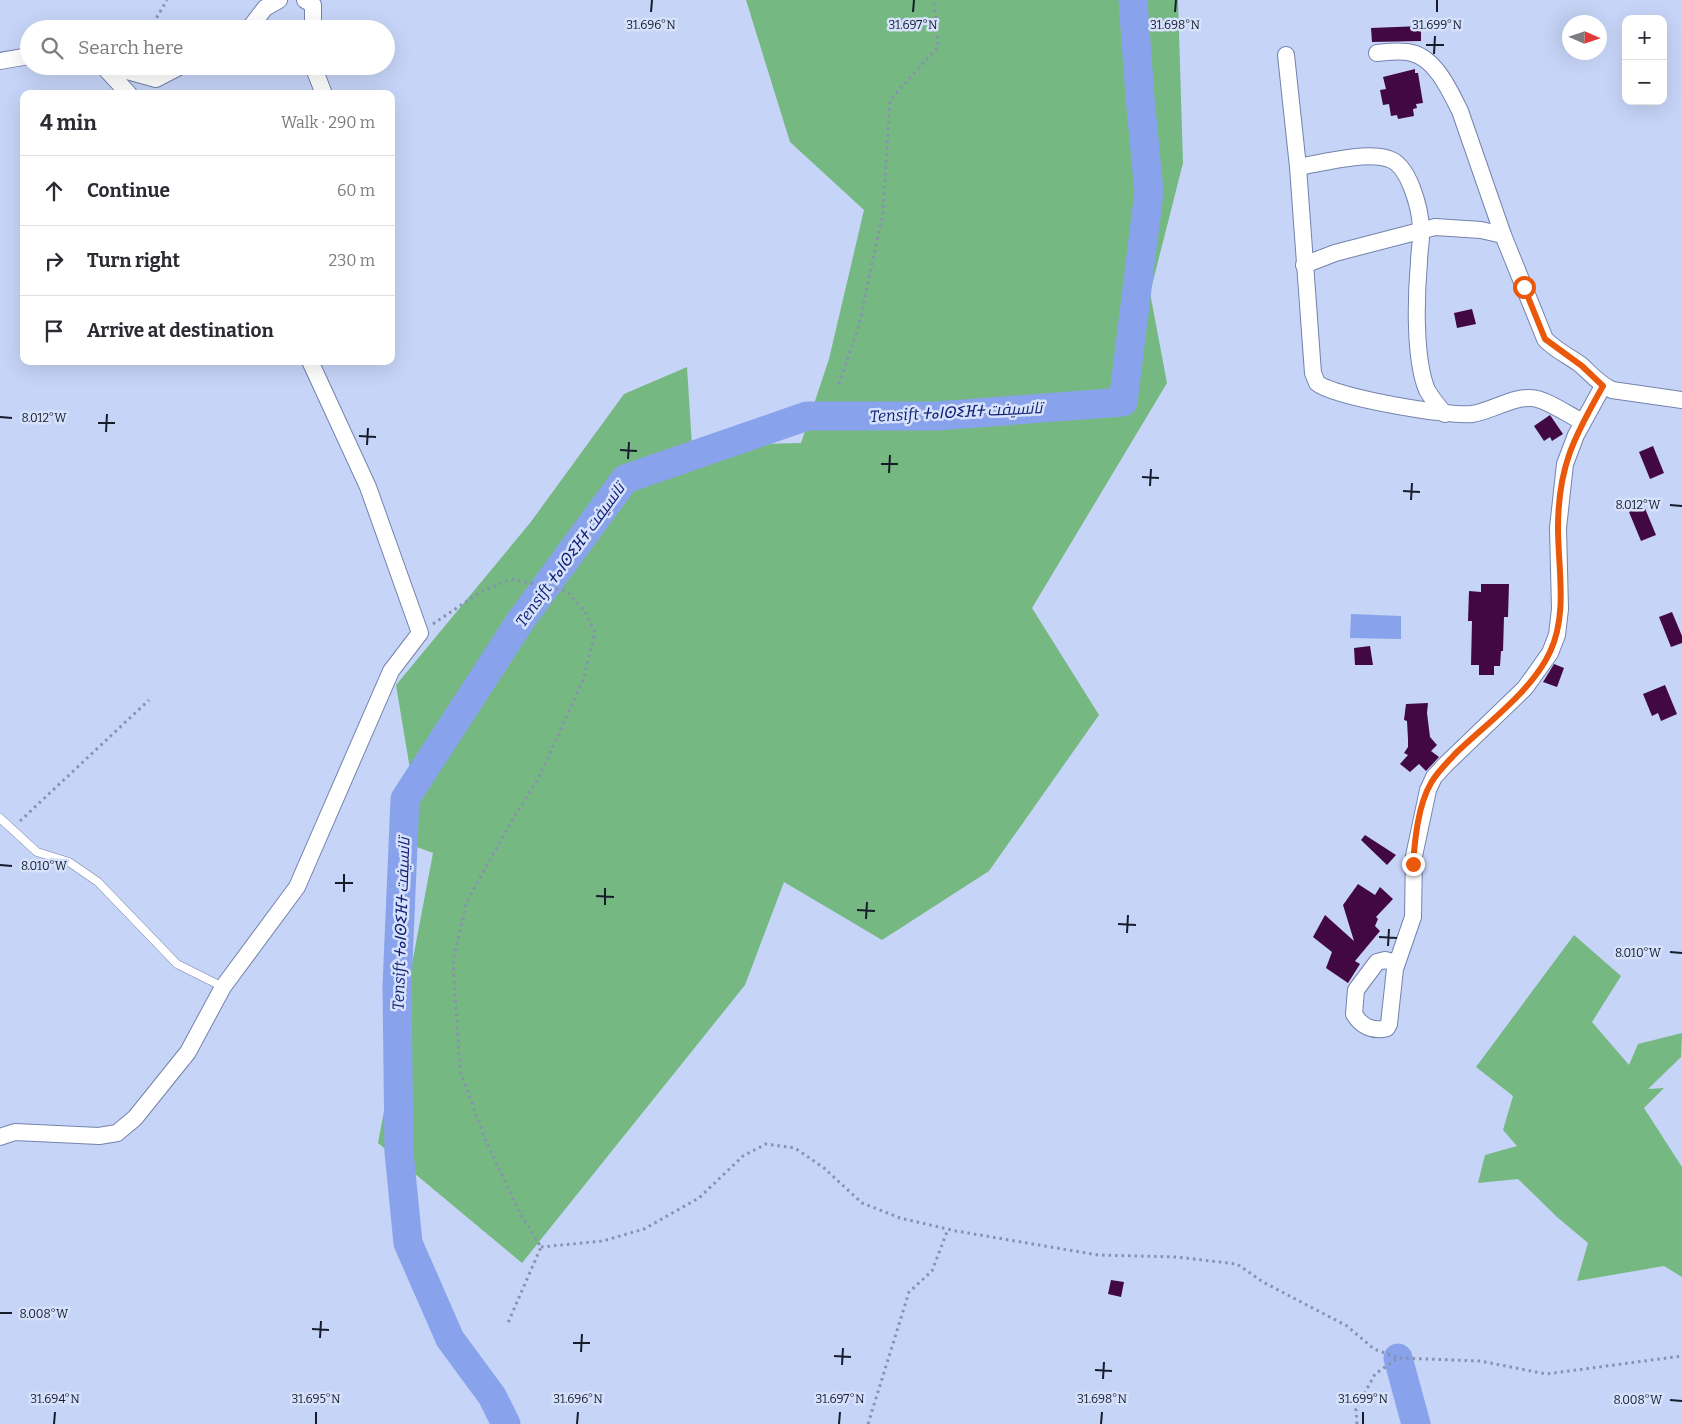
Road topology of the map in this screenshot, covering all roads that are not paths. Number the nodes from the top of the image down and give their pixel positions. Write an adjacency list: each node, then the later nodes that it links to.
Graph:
1 (279, 0): 3 (street)
2 (305, 0): 4 (street)
3 (256, 20)
4 (313, 20)
5 (1377, 53): 17 (street)
6 (1286, 55): 15 (street)
7 (20, 58): 8 (street)
8 (0, 61)
9 (112, 75): 13 (street)
10 (142, 75): 11 (street)
11 (164, 75)
12 (317, 75): 14 (street)
13 (125, 90)
14 (322, 90)
15 (1298, 166): 16 (street); 18 (street)
16 (1422, 229): 17 (street); 18 (street); 22 (street)
17 (1503, 234): 20 (street)
18 (1304, 265): 22 (street)
19 (312, 365): 26 (street)
20 (1603, 386): 21 (street); 23 (street)
21 (1682, 400)
22 (1445, 414): 23 (street)
23 (1583, 422): 25 (street)
24 (0, 818): 26 (lane)
25 (1396, 963)
26 (223, 987): 27 (street)
27 (0, 1137)

